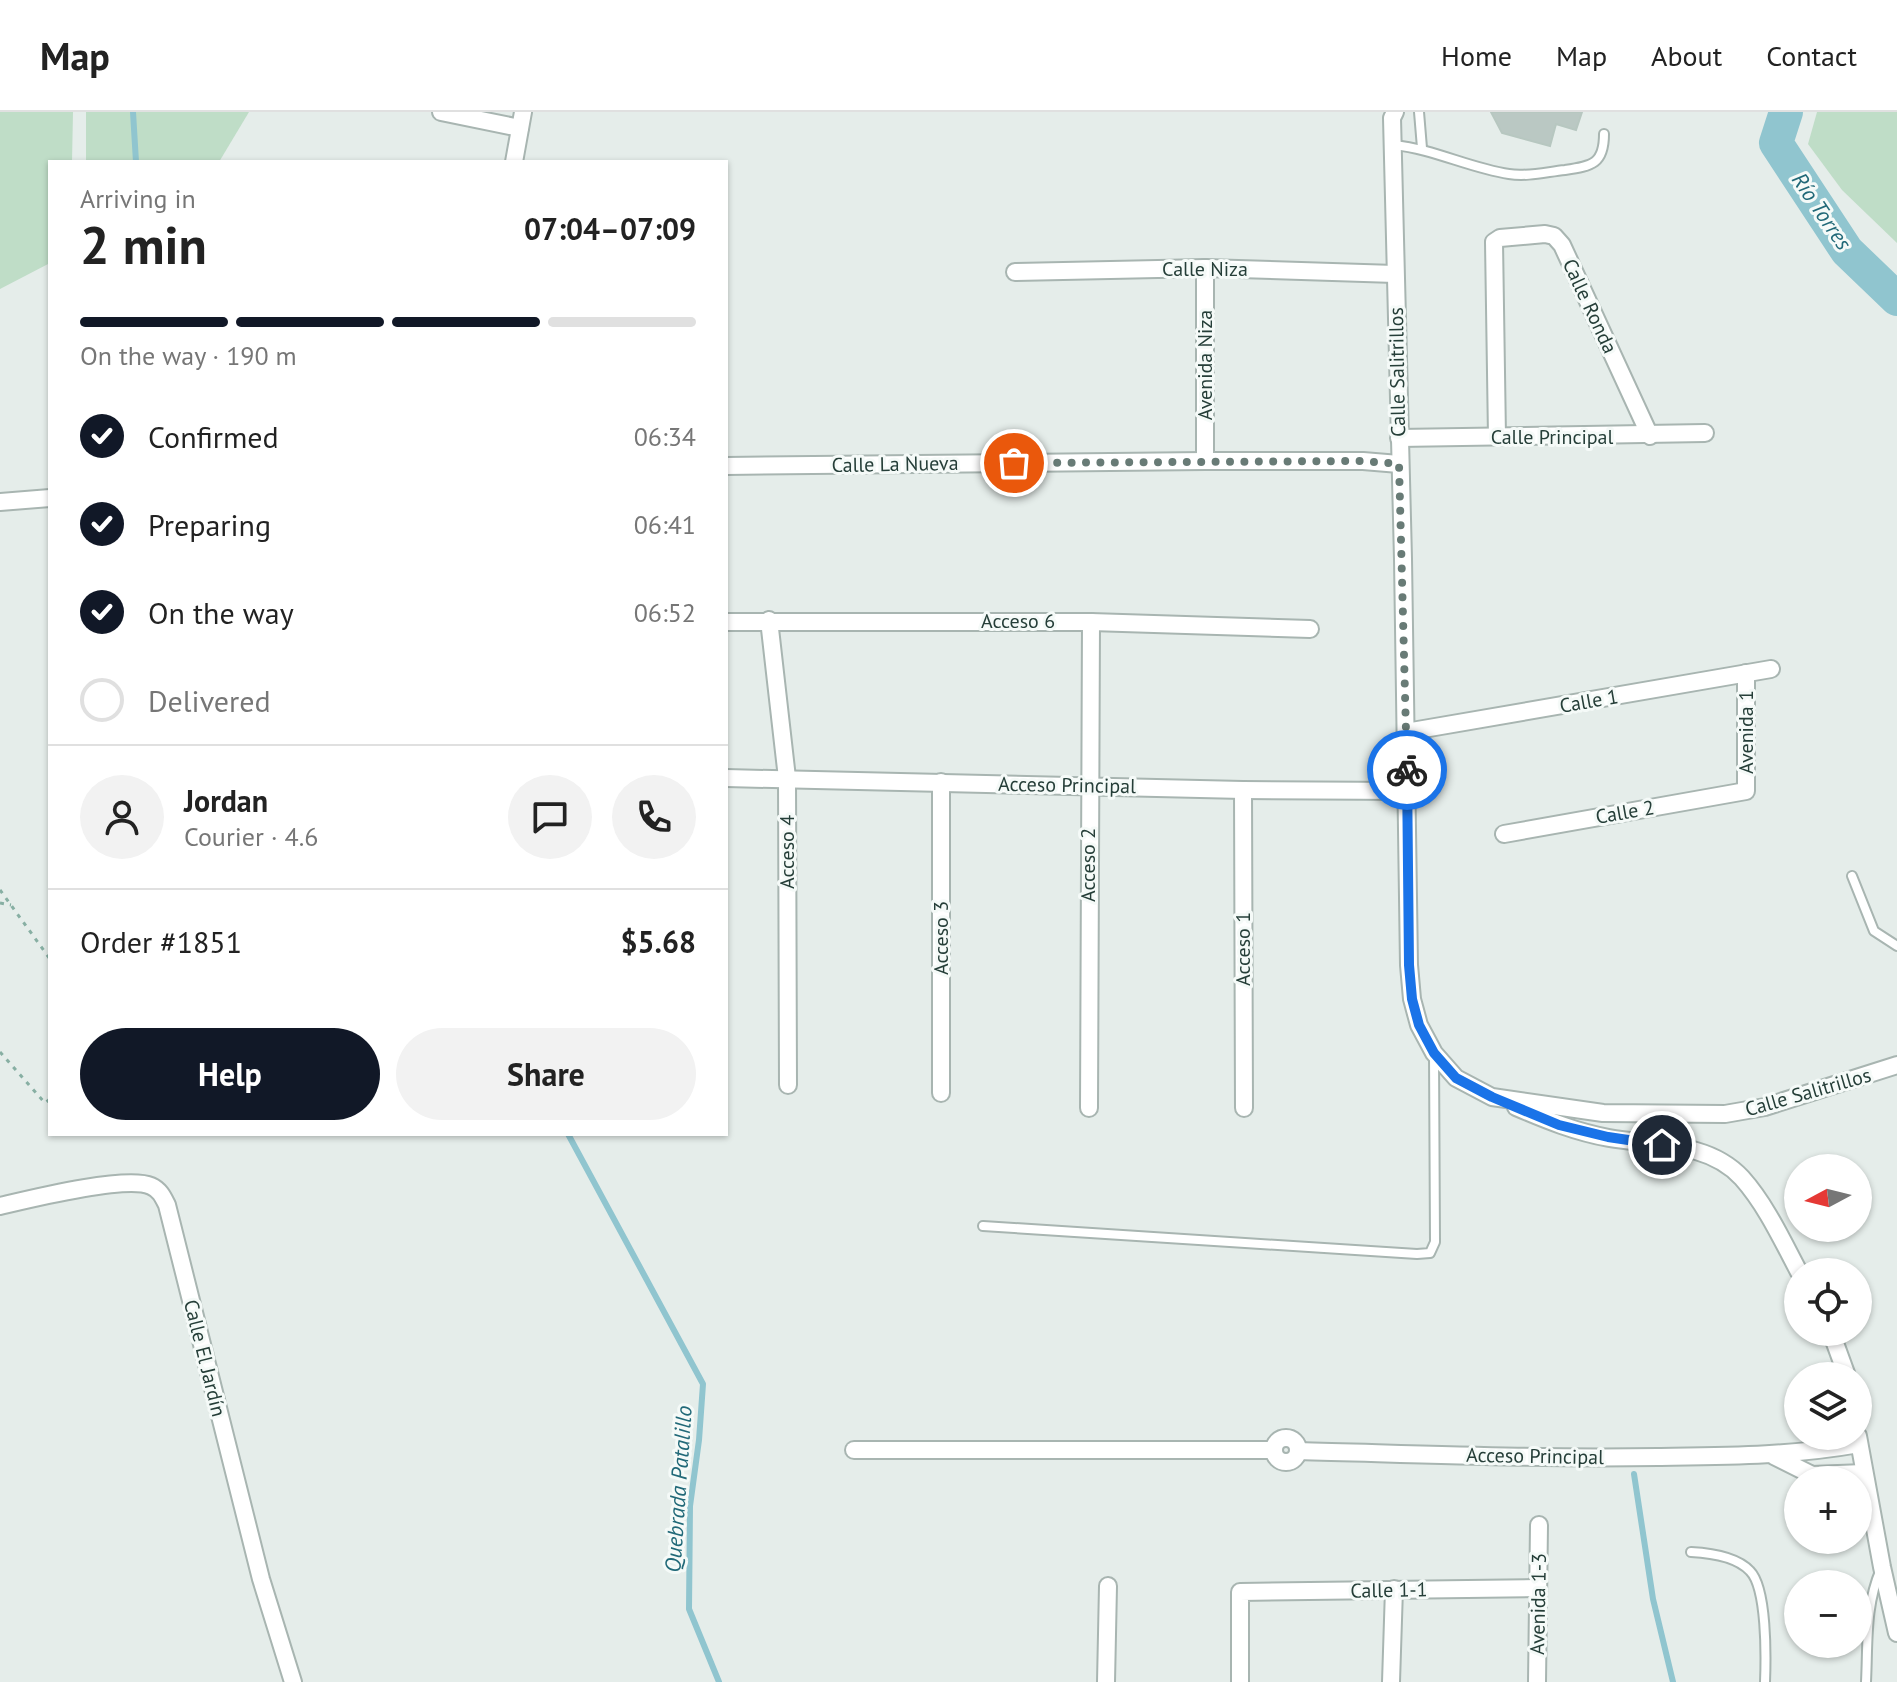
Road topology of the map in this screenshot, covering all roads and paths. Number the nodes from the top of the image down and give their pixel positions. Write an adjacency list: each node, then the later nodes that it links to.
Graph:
1 (441, 112): 4 (street)
2 (1419, 112): 7 (lane)
3 (1392, 114): 6 (street, Calle Salitrillos)
4 (521, 120): 8 (street)
5 (1604, 134): 7 (lane)
6 (1394, 145): 7 (lane); 11 (street, Calle Salitrillos)
7 (1422, 148)
8 (514, 160)
9 (1205, 268): 10 (street, Calle Niza); 11 (street, Calle Niza); 16 (street, Avenida Niza)
10 (1015, 272)
11 (1395, 274): 15 (street, Calle Salitrillos)
12 (1705, 433): 13 (street, Calle Principal)
13 (1650, 436): 14 (street, Calle Principal); 14 (street, Calle Ronda)
14 (1497, 437): 15 (street, Calle Principal)
15 (1399, 438): 17 (street, Calle Salitrillos)
16 (1205, 461): 17 (street, Calle La Nueva); 18 (street, Calle La Nueva)
17 (1399, 464): 27 (street, Calle Salitrillos)
18 (728, 466)
19 (48, 498): 20 (street)
20 (0, 502)
21 (769, 620): 22 (street, Acceso 6); 23 (street, Acceso 6); 29 (street, Acceso 4)
22 (728, 622)
23 (1091, 622): 24 (street, Acceso 6); 31 (street, Acceso 2)
24 (1310, 629)
25 (1771, 669): 26 (street, Calle 1)
26 (1746, 673): 27 (street, Calle 1); 34 (street, Avenida 1)
27 (1406, 732): 33 (street, Calle Salitrillos)
28 (728, 778): 29 (street, Acceso Principal)
29 (787, 778): 30 (street, Acceso Principal); 45 (street, Acceso 4)
30 (941, 782): 31 (street, Acceso Principal); 46 (street, Acceso 3)
31 (1088, 785): 32 (street, Acceso Principal); 49 (street, Acceso 2)
32 (1243, 790): 33 (street, Acceso Principal); 50 (street, Acceso 1)
33 (1407, 791): 43 (street, Calle Salitrillos)
34 (1746, 791): 35 (street, Calle 2)
35 (1504, 834)
36 (1852, 876): 40 (lane)
37 (0, 890): 39 (path)
38 (0, 903): 39 (path)
39 (11, 905): 41 (path)
40 (1897, 946)
41 (48, 956)
42 (0, 1052): 48 (path)
43 (1434, 1053): 47 (street, Calle Salitrillos); 52 (lane)
44 (1897, 1065): 47 (street, Calle Salitrillos)
45 (788, 1085)
46 (941, 1093)
47 (1492, 1097): 53 (street)
48 (48, 1101)
49 (1089, 1108)
50 (1244, 1108)
51 (0, 1206): 66 (street, Calle El Jardín)
52 (983, 1226)
53 (1791, 1258)
54 (854, 1450): 56 (street, Acceso Principal)
55 (1819, 1450): 56 (street, Acceso Principal)
56 (1773, 1455): 57 (street)
57 (1794, 1466)
58 (1872, 1515): 61 (street)
59 (1539, 1525): 63 (street, Avenida 1-3)
60 (1691, 1552): 71 (lane)
61 (1882, 1567): 65 (street); 72 (lane)
62 (1108, 1586): 67 (street)
63 (1537, 1588): 64 (street, Calle 1-1); 70 (street, Avenida 1-3)
64 (1394, 1589): 68 (street, Calle 1-1); 69 (street)
65 (1897, 1633)
66 (293, 1682)
67 (1106, 1682)
68 (1240, 1682)
69 (1391, 1682)
70 (1537, 1682)
71 (1765, 1682)
72 (1866, 1682)

